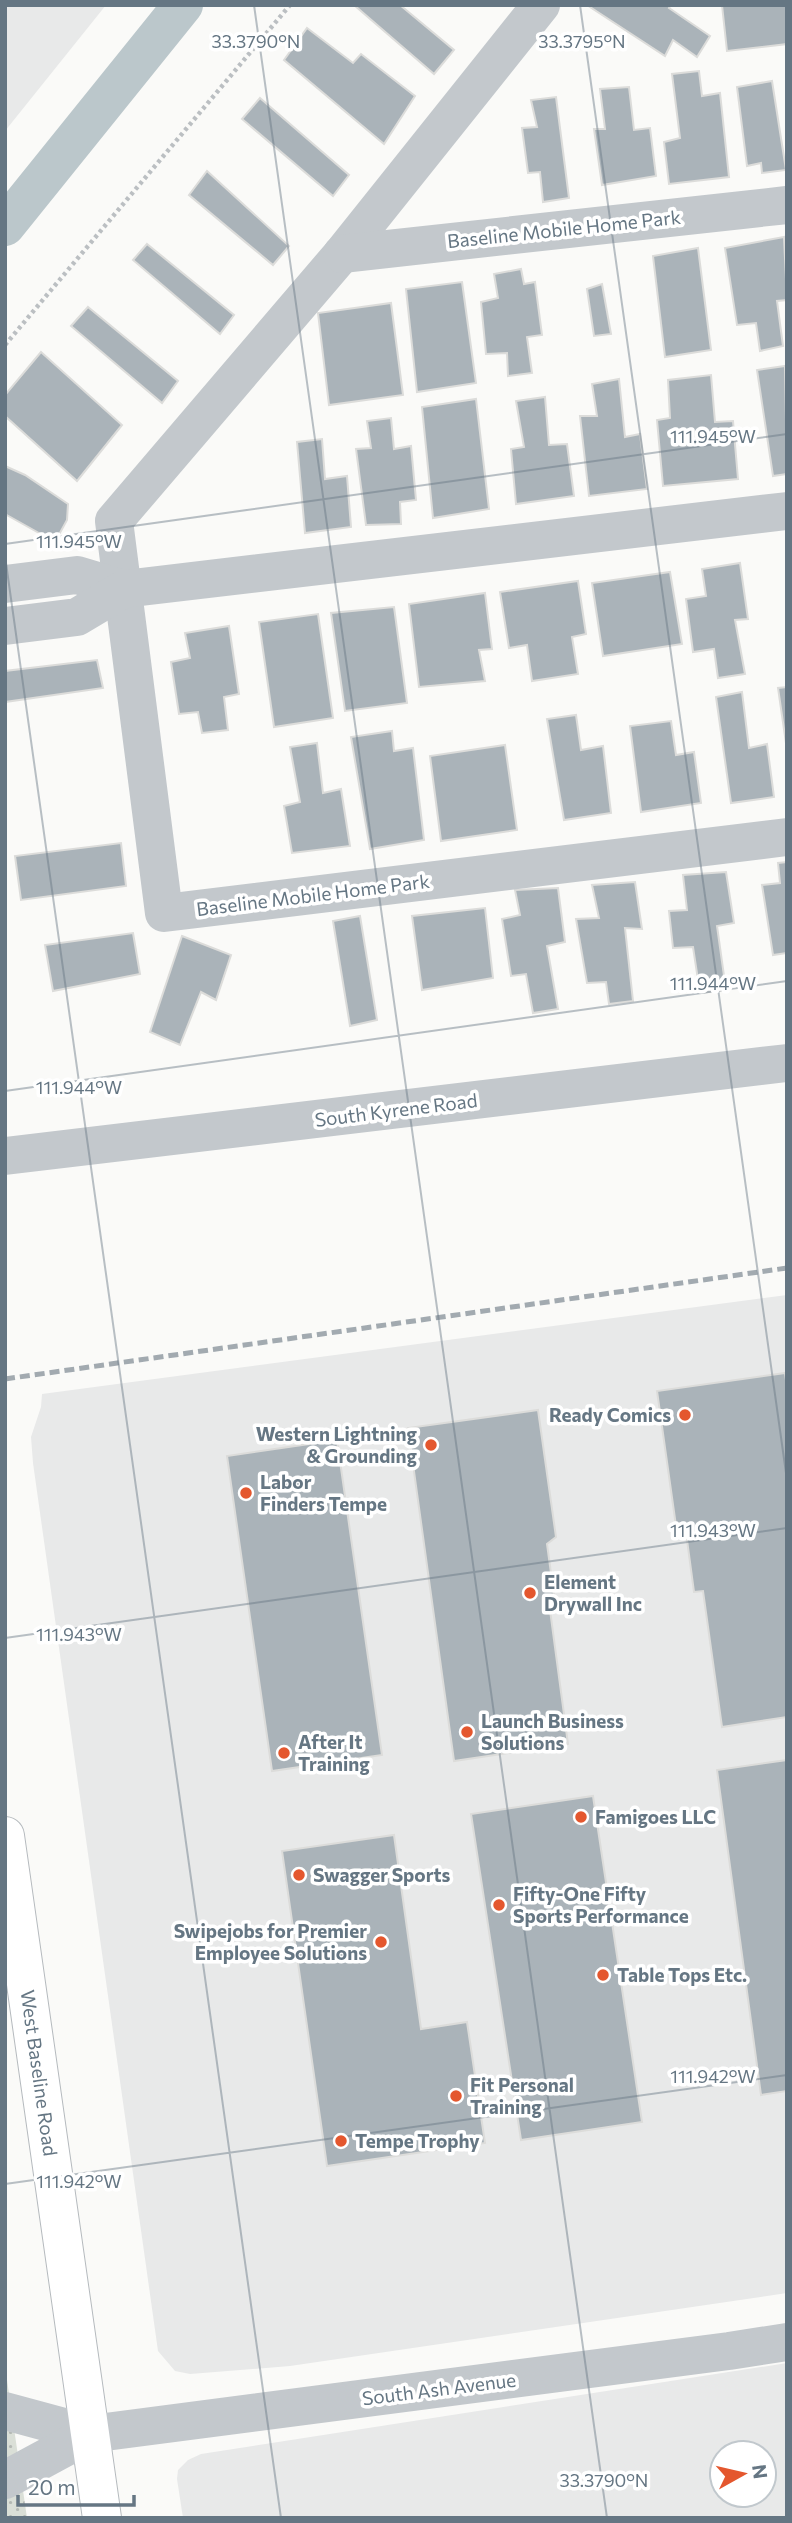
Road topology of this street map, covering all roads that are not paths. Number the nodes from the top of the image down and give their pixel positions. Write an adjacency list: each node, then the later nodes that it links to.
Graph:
1 (541, 5): 3 (street, Baseline Mobile Home Park)
2 (787, 205): 3 (street, Baseline Mobile Home Park)
3 (342, 254): 6 (street, Baseline Mobile Home Park)
4 (787, 511): 6 (street)
5 (5, 584): 6 (street)
6 (124, 589): 7 (street); 8 (street, Baseline Mobile Home Park)
7 (5, 626)
8 (787, 837)
9 (787, 1063): 10 (street, South Kyrene Road)
10 (5, 1156)
11 (5, 1836): 14 (main road, West Baseline Road)
12 (787, 2342): 14 (street, South Ash Avenue)
13 (5, 2411): 14 (street, South Ash Avenue)
14 (90, 2434): 15 (street, South Ash Avenue); 16 (main road, West Baseline Road)
15 (5, 2480)
16 (102, 2518)

